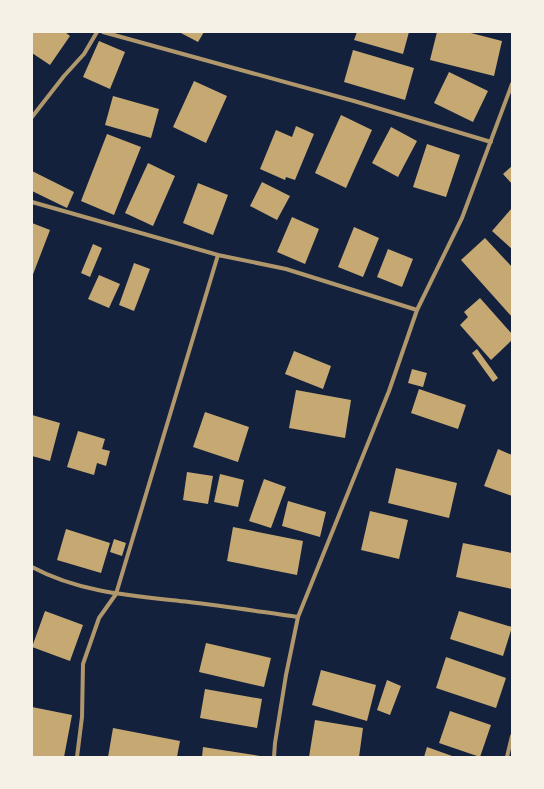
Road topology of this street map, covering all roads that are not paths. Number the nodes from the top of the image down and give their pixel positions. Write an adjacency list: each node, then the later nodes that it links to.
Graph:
1 (97, 32): 4 (street)
2 (103, 32): 5 (street)
3 (512, 84): 5 (street)
4 (32, 118)
5 (491, 142): 8 (street)
6 (32, 202): 7 (street)
7 (218, 255): 8 (street); 10 (street)
8 (417, 310): 11 (street)
9 (32, 567): 10 (street)
10 (116, 594): 11 (street); 13 (street)
11 (298, 617): 14 (street)
12 (512, 736): 15 (street)
13 (77, 757)
14 (274, 757)
15 (507, 757)

